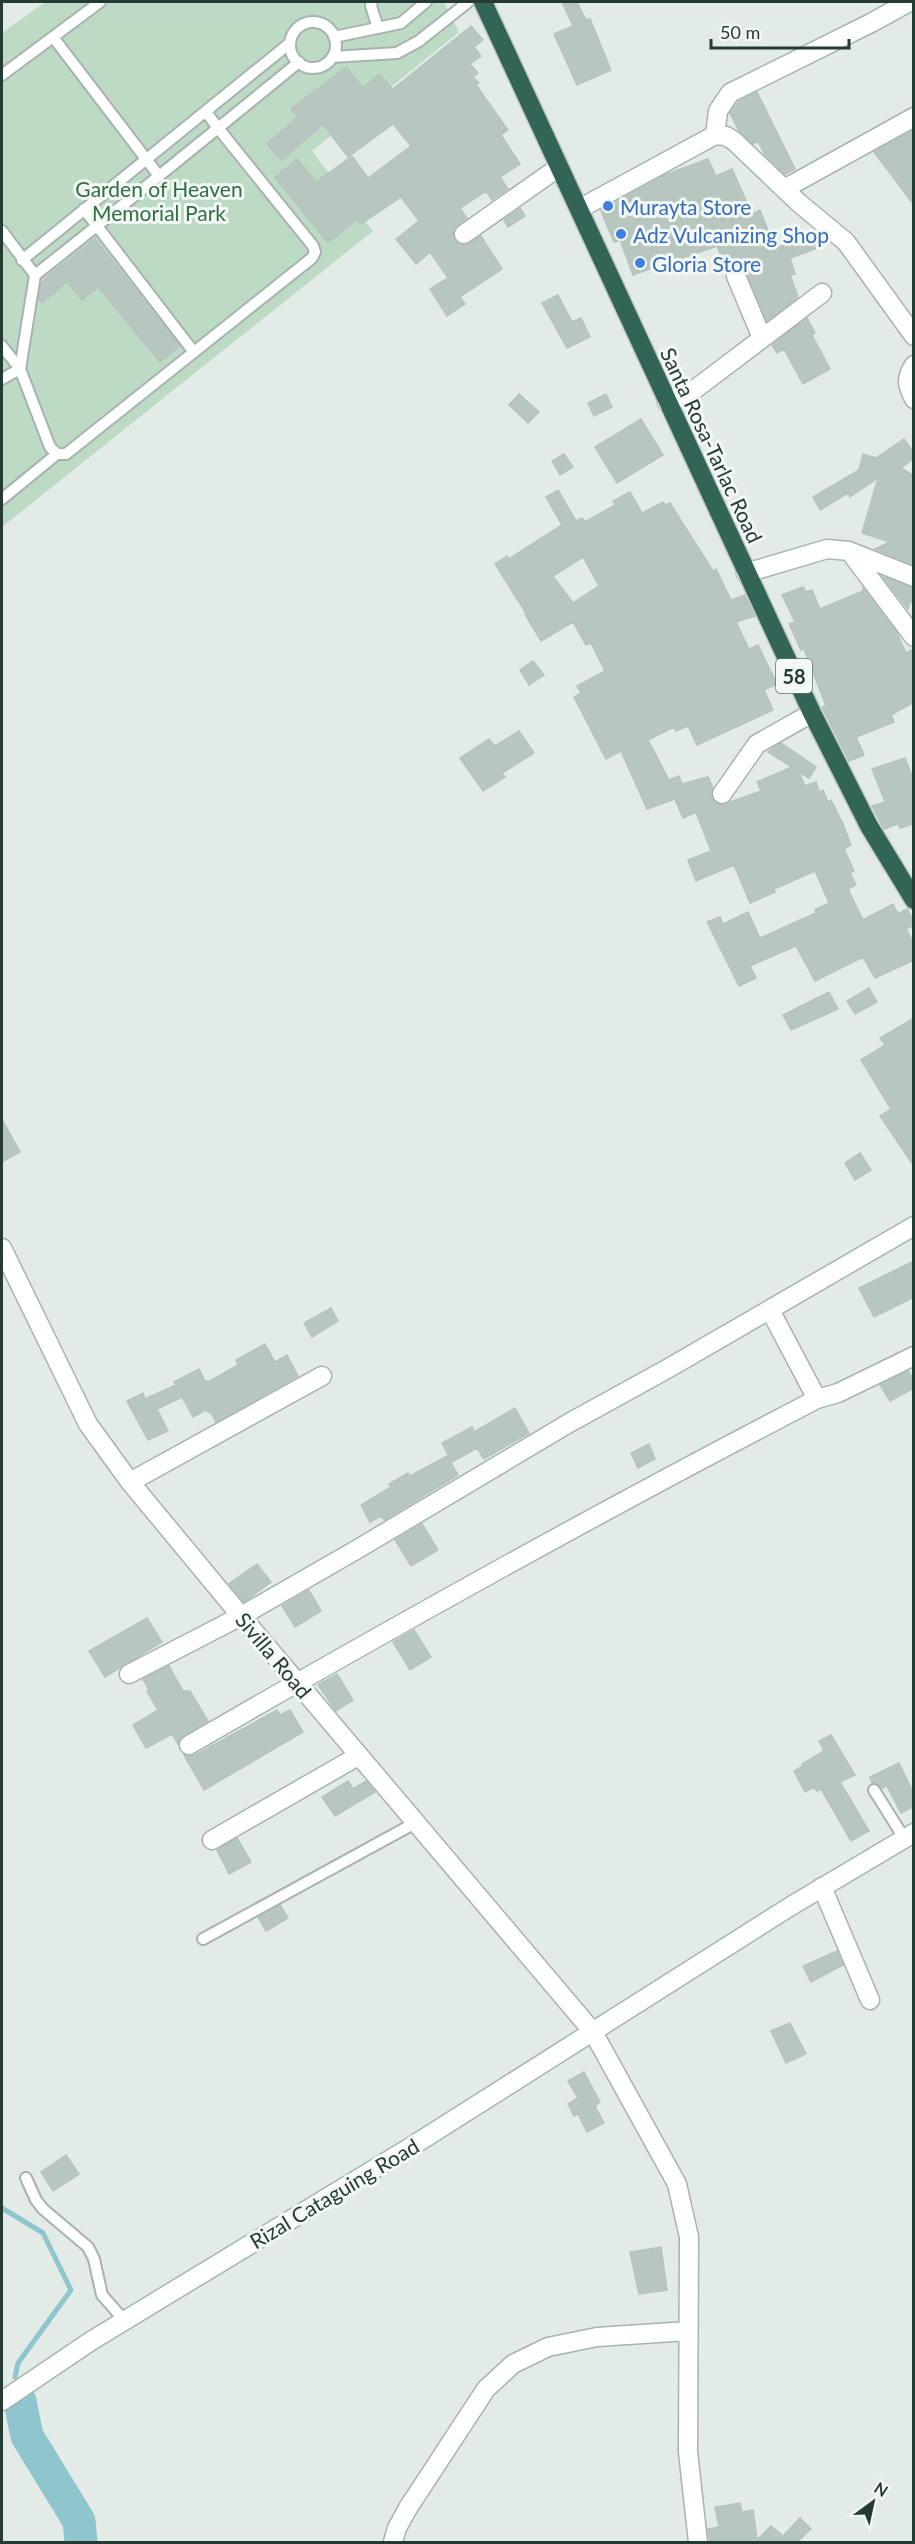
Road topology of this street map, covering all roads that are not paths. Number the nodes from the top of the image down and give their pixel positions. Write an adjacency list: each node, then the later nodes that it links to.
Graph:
1 (100, 2): 8 (lane)
2 (372, 2): 7 (lane)
3 (426, 2): 7 (lane)
4 (468, 2): 11 (lane)
5 (483, 2): 19 (highway, Santa Rosa-Tarlac Road / 58)
6 (910, 7): 17 (street)
7 (378, 28): 9 (lane)
8 (53, 37): 13 (lane); 18 (lane)
9 (334, 37): 10 (lane); 11 (lane)
10 (290, 44): 12 (lane); 14 (lane)
11 (332, 57): 12 (lane)
12 (299, 63): 16 (lane)
13 (2, 75)
14 (206, 112): 16 (lane); 18 (lane)
15 (914, 117): 21 (street)
16 (218, 128): 20 (lane); 34 (lane)
17 (715, 135): 21 (street); 23 (street)
18 (146, 160): 20 (lane); 22 (lane)
19 (559, 167): 23 (highway, Santa Rosa-Tarlac Road / 58); 26 (street)
20 (159, 176): 24 (lane)
21 (784, 189): 31 (street)
22 (84, 209): 24 (lane); 27 (lane)
23 (579, 210): 39 (highway, Santa Rosa-Tarlac Road / 58)
24 (96, 226): 28 (lane); 34 (lane)
25 (2, 231): 27 (lane)
26 (464, 234)
27 (22, 260): 28 (lane)
28 (34, 275): 36 (lane)
29 (736, 276): 32 (street)
30 (822, 293): 32 (street)
31 (914, 336)
32 (762, 338): 39 (street)
33 (2, 346): 36 (lane)
34 (194, 351): 40 (lane)
35 (914, 365): 38 (street)
36 (20, 369): 37 (lane); 40 (lane)
37 (2, 379)
38 (914, 399)
39 (667, 402): 43 (highway, Santa Rosa-Tarlac Road / 58)
40 (57, 454): 41 (lane)
41 (2, 499)
42 (849, 551): 43 (street); 44 (street); 45 (street)
43 (746, 573): 46 (highway, Santa Rosa-Tarlac Road / 58)
44 (914, 577)
45 (914, 638)
46 (812, 713): 47 (street); 48 (highway, Santa Rosa-Tarlac Road / 58)
47 (722, 794)
48 (914, 900)
49 (914, 1226): 51 (street)
50 (2, 1248): 55 (street, Sivilla Road)
51 (770, 1310): 54 (street); 56 (street)
52 (914, 1356): 54 (street)
53 (322, 1376): 55 (street)
54 (817, 1399): 58 (street)
55 (130, 1482): 56 (street, Sivilla Road)
56 (241, 1616): 57 (street); 58 (street, Sivilla Road)
57 (129, 1674)
58 (297, 1682): 59 (street); 60 (street, Sivilla Road)
59 (189, 1745)
60 (358, 1756): 62 (street, Sivilla Road); 64 (street)
61 (874, 1790): 63 (lane)
62 (415, 1823): 66 (lane); 68 (street, Sivilla Road)
63 (909, 1836): 65 (street, Rizal Cataguing Road)
64 (212, 1840)
65 (822, 1887): 67 (street); 68 (street, Rizal Cataguing Road)
66 (203, 1939)
67 (870, 2000)
68 (593, 2032): 70 (street, Rizal Cataguing Road); 71 (street, Sivilla Road)
69 (26, 2178): 70 (lane)
70 (124, 2320): 72 (street, Rizal Cataguing Road)
71 (688, 2331): 73 (street); 74 (street, Sivilla Road)
72 (2, 2400)
73 (393, 2542)
74 (698, 2542)

